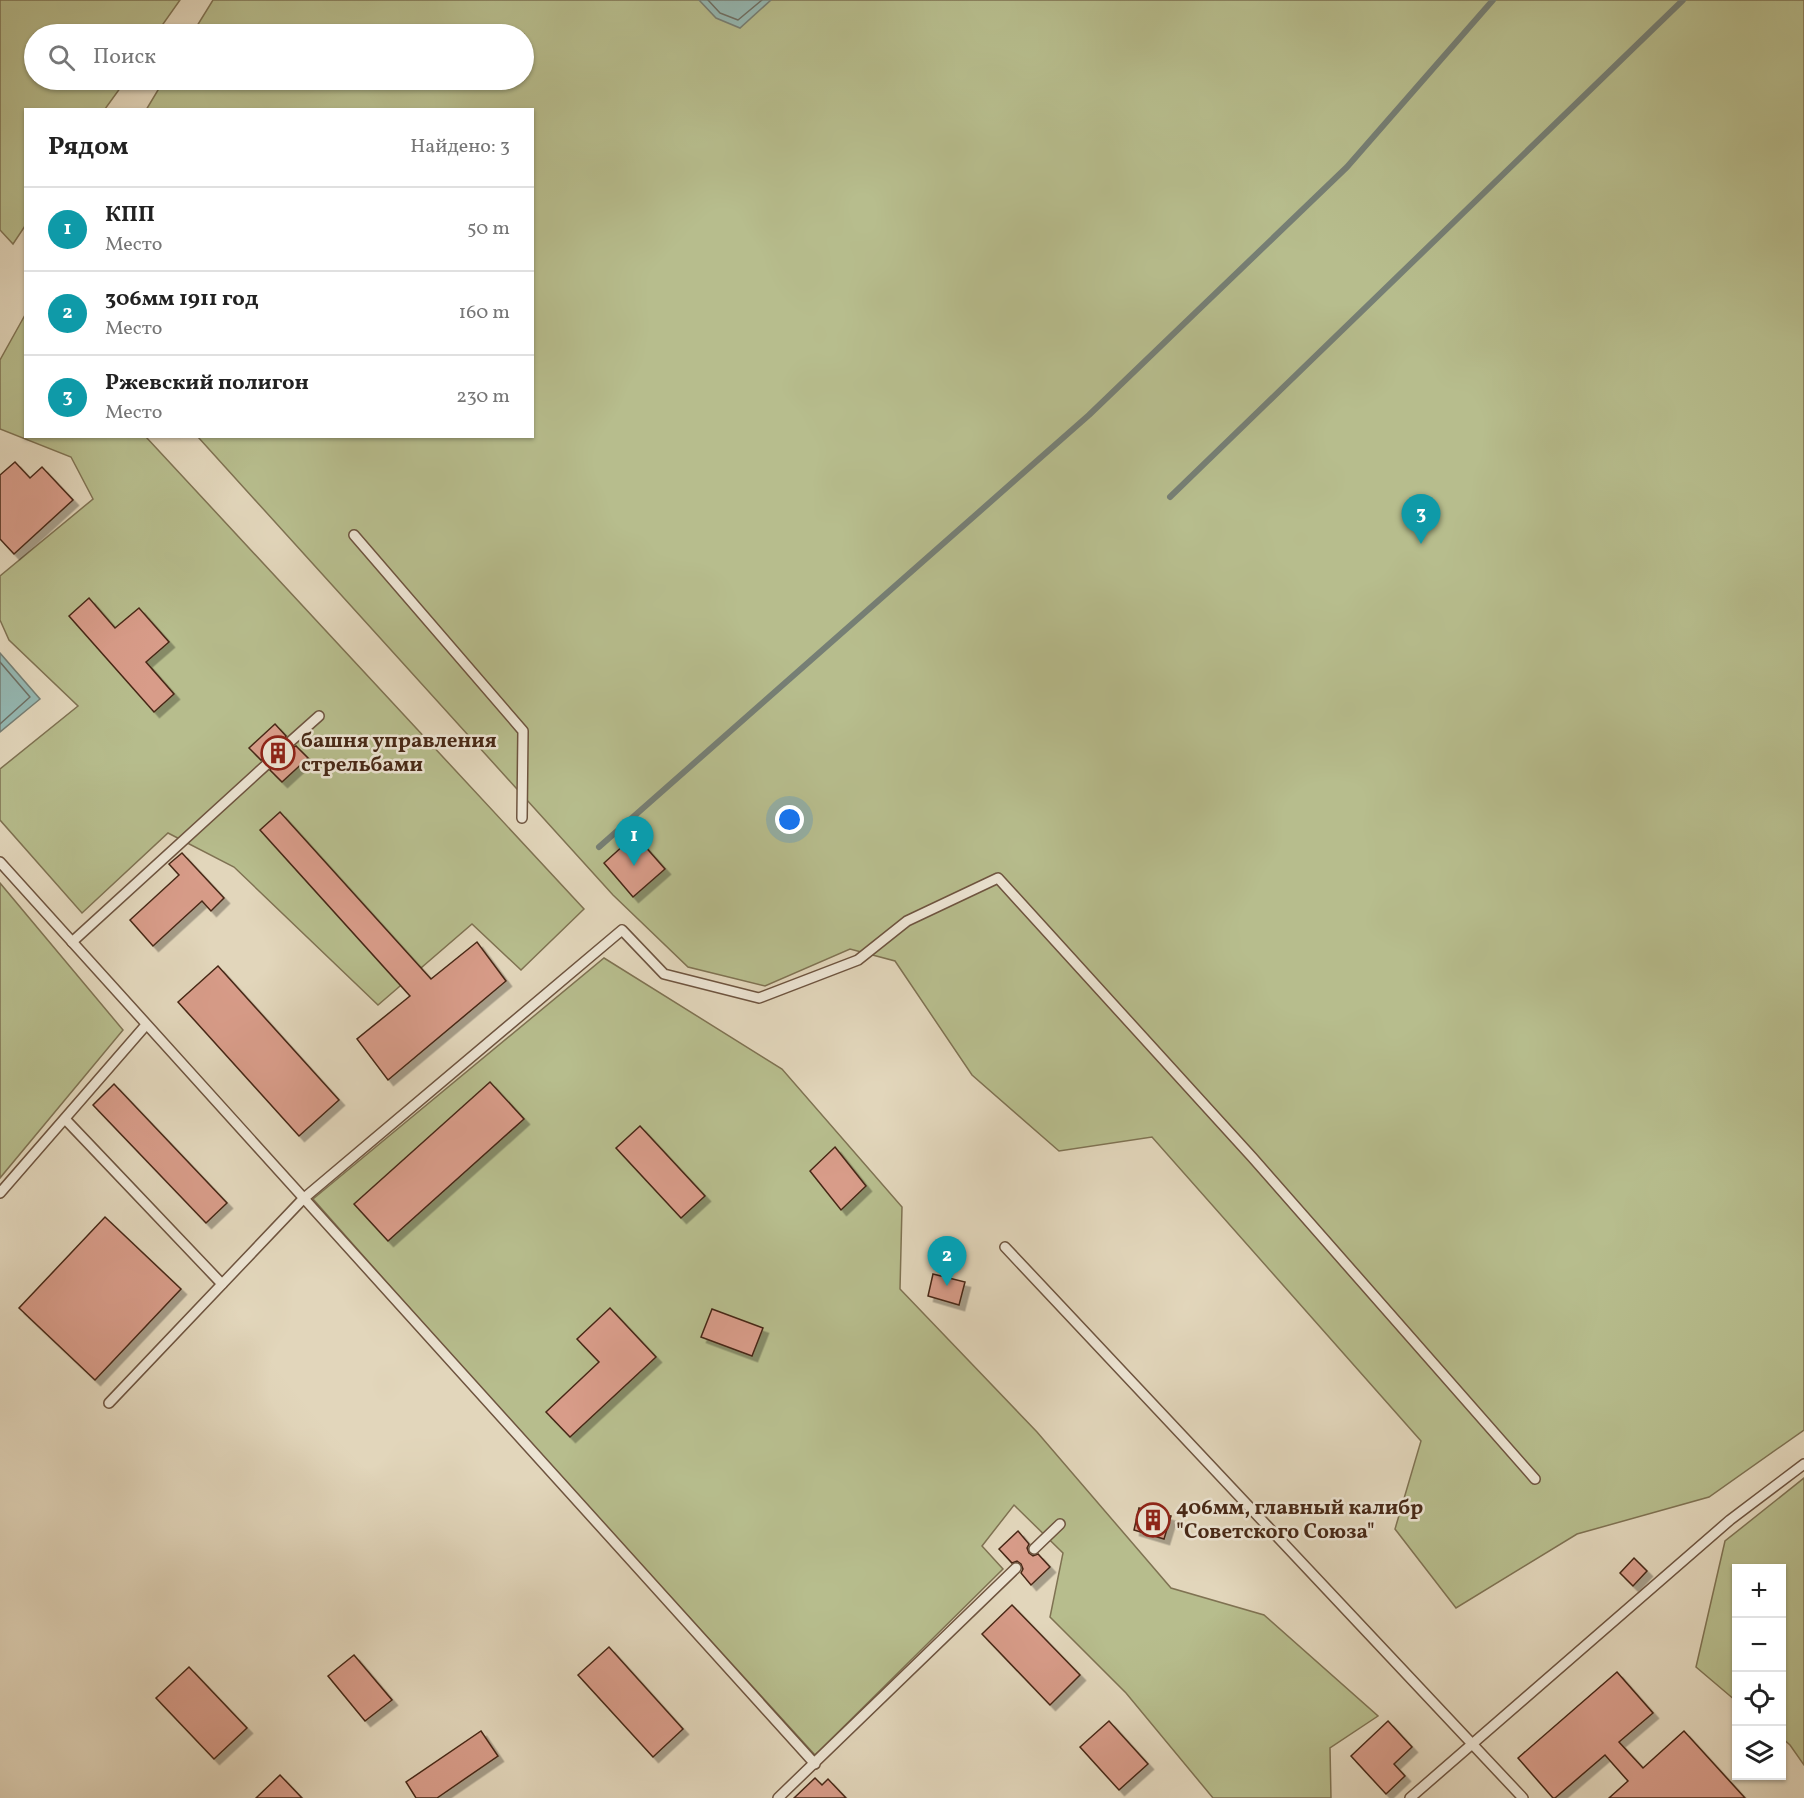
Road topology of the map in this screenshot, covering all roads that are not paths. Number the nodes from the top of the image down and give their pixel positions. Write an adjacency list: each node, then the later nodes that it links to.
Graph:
1 (354, 535): 5 (lane)
2 (319, 716): 3 (lane)
3 (291, 741)
4 (266, 765): 7 (lane)
5 (522, 818)
6 (0, 862): 7 (lane)
7 (72, 942): 8 (lane)
8 (146, 1025): 9 (lane); 11 (lane)
9 (65, 1119): 10 (lane); 13 (lane)
10 (0, 1193)
11 (303, 1199): 13 (lane); 16 (lane); 21 (lane)
12 (1005, 1247): 20 (lane)
13 (222, 1284): 14 (lane)
14 (109, 1403)
15 (1804, 1464): 20 (lane)
16 (1535, 1479)
17 (1060, 1524): 18 (lane)
18 (1034, 1549)
19 (1016, 1568): 21 (lane)
20 (1472, 1742): 23 (lane); 24 (lane)
21 (815, 1764): 22 (lane)
22 (778, 1798)
23 (1410, 1798)
24 (1524, 1798)

